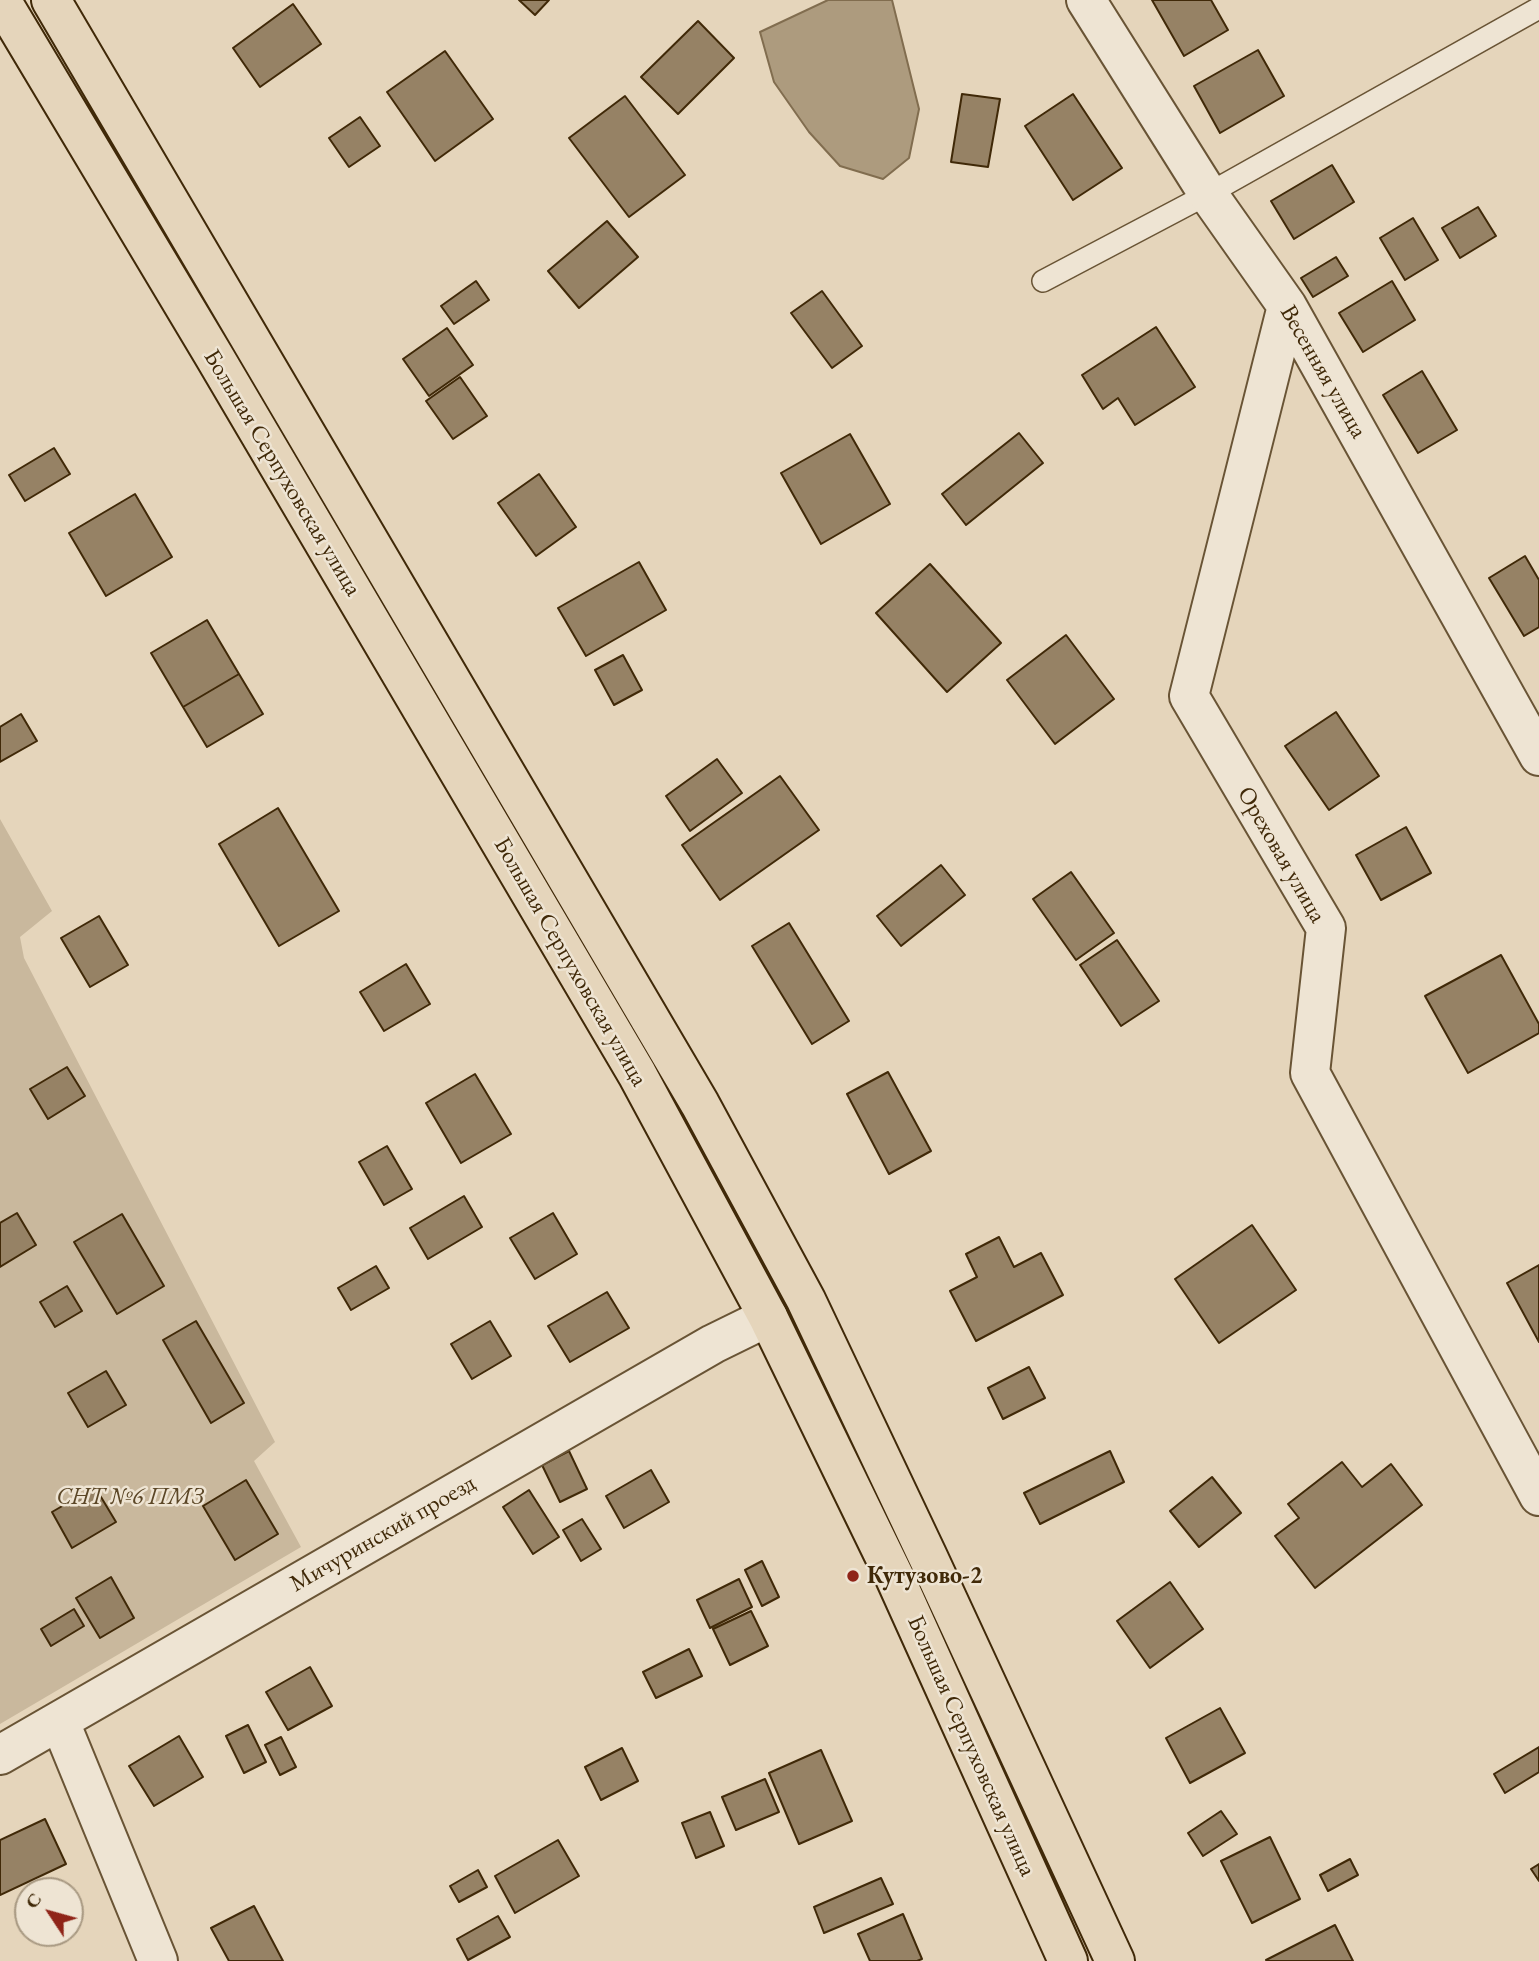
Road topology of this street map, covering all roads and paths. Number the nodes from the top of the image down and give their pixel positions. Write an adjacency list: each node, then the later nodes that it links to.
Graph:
1 (1, 0): 9 (main road, Большая Серпуховская улица)
2 (51, 0): 15 (main road, Большая Серпуховская улица)
3 (1086, 0): 5 (street, Весенняя улица)
4 (1539, 8): 5 (lane)
5 (1208, 194): 6 (lane); 7 (street, Весенняя улица)
6 (1043, 281)
7 (1287, 306): 8 (street, Весенняя улица); 10 (street, Ореховая улица)
8 (1539, 756)
9 (768, 1317): 11 (street, Мичуринский проезд); 14 (main road, Большая Серпуховская улица)
10 (1539, 1496)
11 (60, 1722): 12 (street, Мичуринский проезд); 13 (street)
12 (0, 1755)
13 (158, 1961)
14 (1068, 1961)
15 (1115, 1961)

